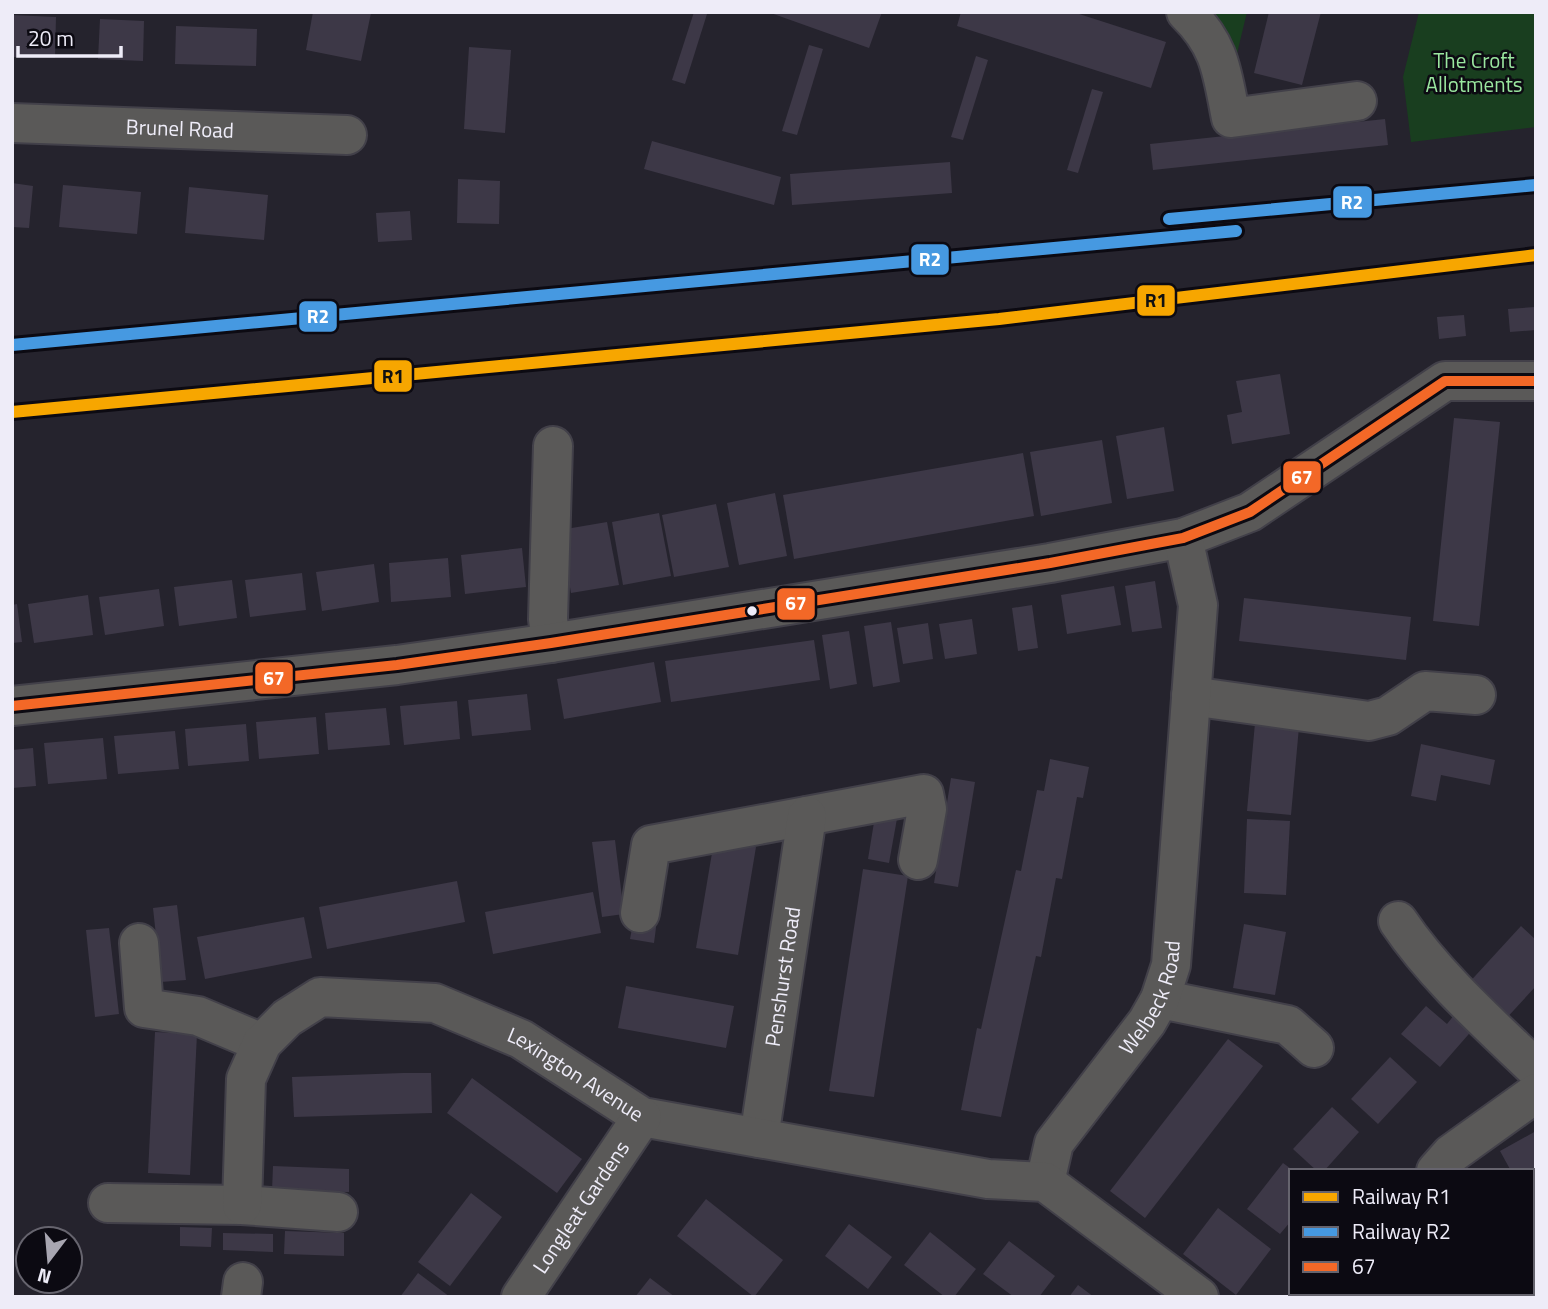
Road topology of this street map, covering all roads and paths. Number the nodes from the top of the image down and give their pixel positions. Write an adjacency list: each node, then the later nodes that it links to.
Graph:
1 (1186, 12): 2 (street)
2 (1357, 101)
3 (12, 123): 4 (street, Brunel Road)
4 (347, 135)
5 (1536, 381): 7 (street)
6 (553, 446): 8 (street)
7 (1183, 538): 8 (street); 9 (street, Welbeck Road)
8 (551, 643): 11 (street)
9 (1191, 695): 10 (street); 17 (street, Welbeck Road)
10 (1476, 695)
11 (12, 706)
12 (807, 816): 13 (street); 14 (street); 23 (street, Penshurst Road)
13 (918, 860)
14 (640, 913)
15 (1398, 921): 20 (street)
16 (139, 943): 18 (street)
17 (1160, 999): 19 (street); 25 (street, Welbeck Road)
18 (262, 1043): 22 (street, Lexington Avenue); 27 (street, Lexington Avenue)
19 (1314, 1048)
20 (1536, 1069)
21 (1536, 1093): 24 (street)
22 (642, 1116): 23 (street, Lexington Avenue); 29 (street, Longleat Gardens)
23 (759, 1138): 25 (street, Lexington Avenue)
24 (1438, 1169)
25 (1045, 1182): 30 (street)
26 (108, 1203): 27 (street)
27 (242, 1205): 28 (street)
28 (338, 1212)
29 (521, 1297)
30 (1199, 1297)

